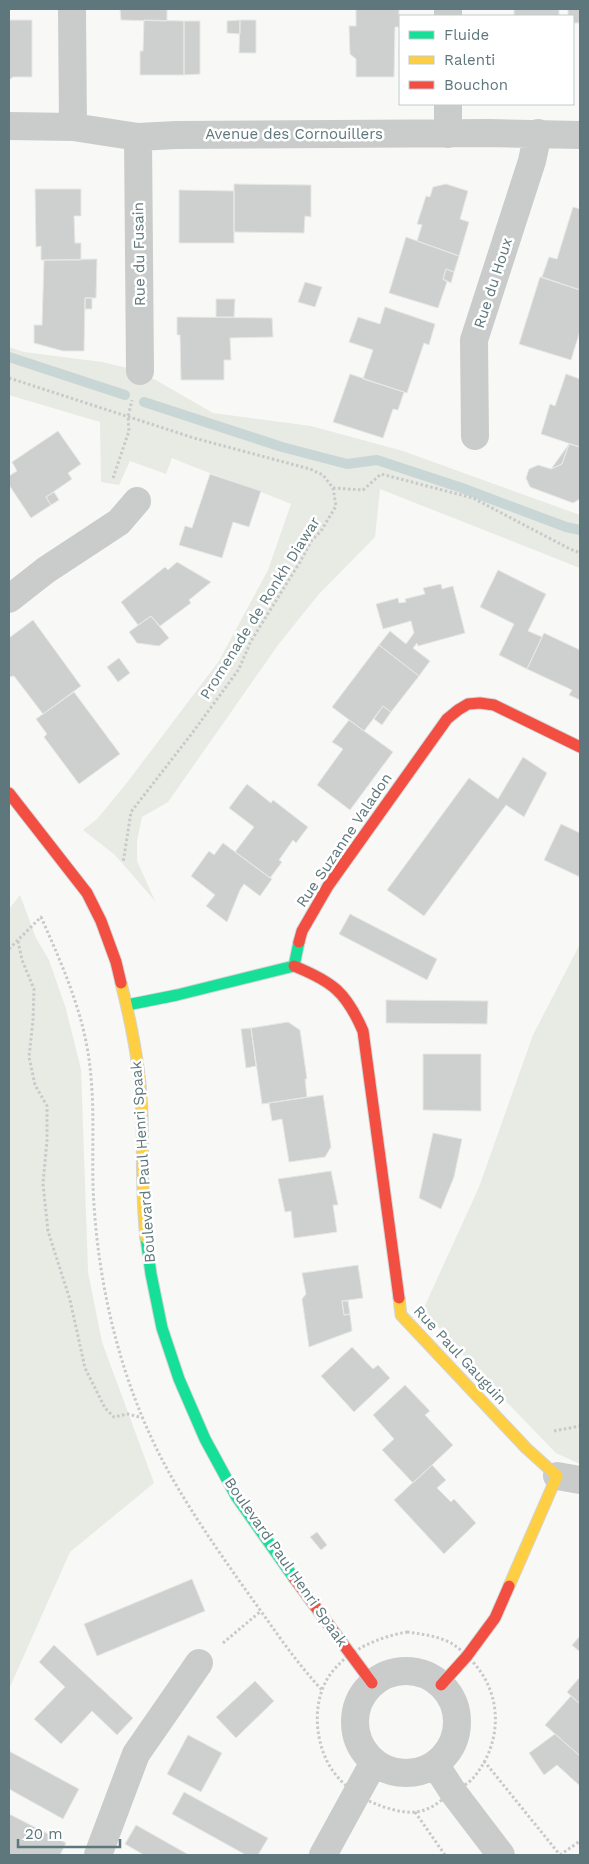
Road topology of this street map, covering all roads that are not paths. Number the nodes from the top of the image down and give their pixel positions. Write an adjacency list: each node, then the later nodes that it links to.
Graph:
1 (72, 9): 4 (street)
2 (448, 105): 6 (street)
3 (9, 126): 4 (street, Avenue des Cornouillers)
4 (73, 126): 8 (street, Avenue des Cornouillers)
5 (538, 133): 6 (street, Avenue des Cornouillers); 7 (street, Avenue des Cornouillers); 10 (street, Rue du Houx)
6 (448, 134): 8 (street, Avenue des Cornouillers)
7 (580, 135)
8 (138, 137): 9 (street, Rue du Fusain)
9 (140, 371)
10 (475, 436)
11 (137, 501): 12 (street)
12 (9, 599)
13 (580, 747): 15 (street, Rue Suzanne Valadon)
14 (9, 793): 16 (street, Boulevard Paul Henri Spaak)
15 (294, 966): 16 (street); 17 (street, Rue Paul Gauguin)
16 (127, 1004): 19 (street, Boulevard Paul Henri Spaak)
17 (568, 1478): 20 (street, Rue Paul Gauguin)
18 (199, 1663): 23 (street)
19 (372, 1683): 20 (street); 21 (street)
20 (441, 1685): 22 (street)
21 (374, 1762): 22 (street); 24 (street)
22 (435, 1764): 25 (street)
23 (98, 1855)
24 (323, 1855)
25 (501, 1855)

